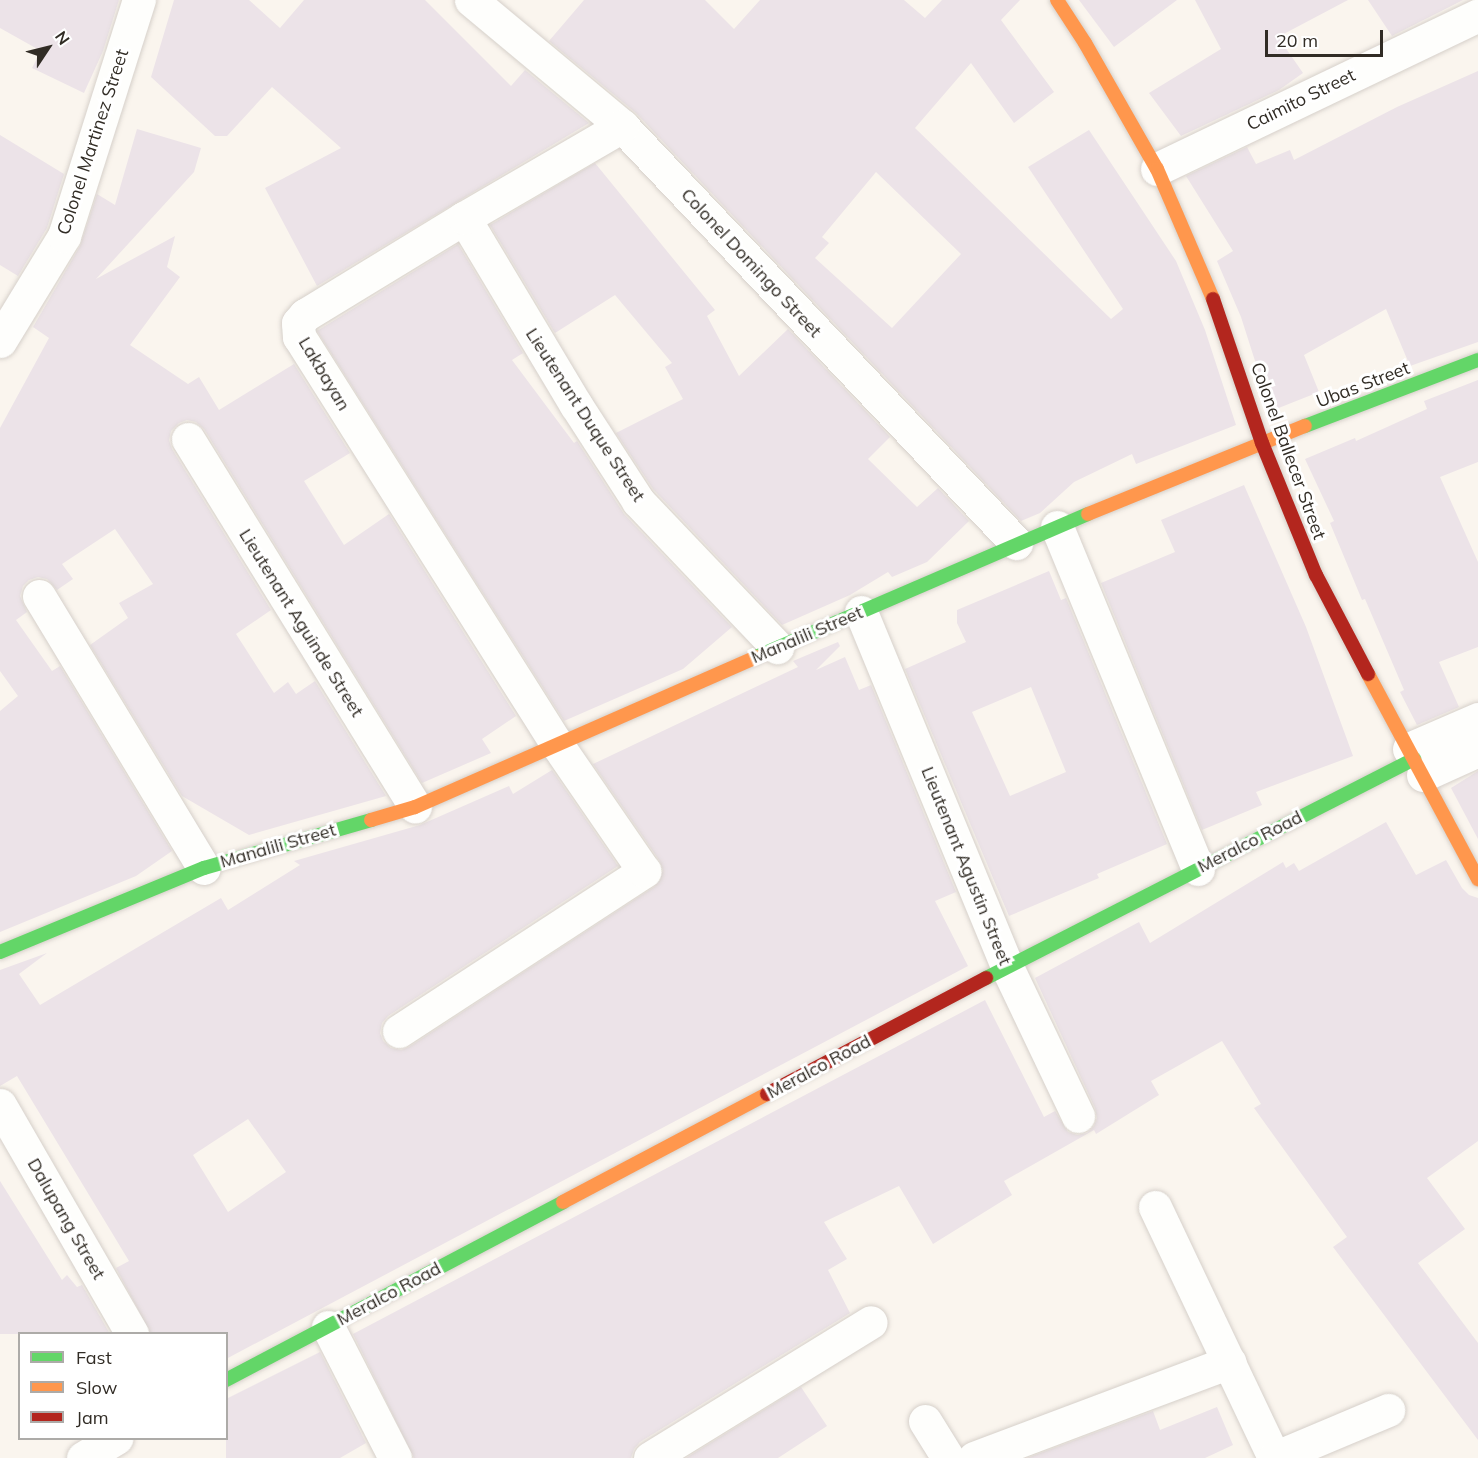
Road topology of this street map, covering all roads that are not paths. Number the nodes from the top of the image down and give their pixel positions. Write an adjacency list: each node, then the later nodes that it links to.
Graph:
1 (139, 0): 8 (street, Colonel Martinez Street)
2 (471, 0): 5 (street, Colonel Domingo Street)
3 (1056, 0): 6 (street, Colonel Ballecer Street)
4 (1478, 15): 6 (street, Caimito Street)
5 (622, 126): 7 (street, Lakbayan); 13 (street, Colonel Domingo Street)
6 (1157, 169): 11 (street, Colonel Ballecer Street)
7 (464, 218): 16 (street, Lieutenant Duque Street); 18 (street, Lakbayan)
8 (0, 341)
9 (1478, 360): 11 (street, Ubas Street)
10 (188, 439): 21 (street, Lieutenant Aguinde Street)
11 (1262, 443): 12 (street, Manalili Street); 20 (street, Colonel Ballecer Street)
12 (1057, 527): 13 (street, Manalili Street); 23 (street)
13 (1016, 543): 15 (street, Manalili Street)
14 (39, 596): 22 (street)
15 (861, 612): 16 (street, Manalili Street); 26 (street, Lieutenant Agustin Street)
16 (777, 647): 18 (street, Manalili Street)
17 (1478, 719): 20 (street)
18 (556, 743): 21 (street, Manalili Street); 27 (street)
19 (1478, 750): 20 (street)
20 (1415, 761): 23 (street, Meralco Road); 24 (street, Colonel Ballecer Street)
21 (415, 807): 22 (street, Manalili Street)
22 (204, 868): 25 (street, Manalili Street)
23 (1198, 869): 26 (street, Meralco Road)
24 (1478, 879)
25 (0, 952)
26 (1007, 967): 29 (street, Lieutenant Agustin Street); 32 (street, Meralco Road)
27 (399, 1031)
28 (0, 1105): 33 (street, Dalupang Street)
29 (1078, 1116)
30 (1155, 1207): 34 (street)
31 (871, 1322): 41 (street)
32 (328, 1327): 35 (street, Meralco Road); 40 (street)
33 (131, 1332)
34 (1230, 1362): 43 (street); 44 (street)
35 (228, 1379)
36 (1388, 1410): 44 (street)
37 (925, 1421): 42 (street)
38 (117, 1446): 39 (street)
39 (83, 1458)
40 (395, 1458)
41 (650, 1458)
42 (948, 1458)
43 (974, 1458)
44 (1274, 1458)

